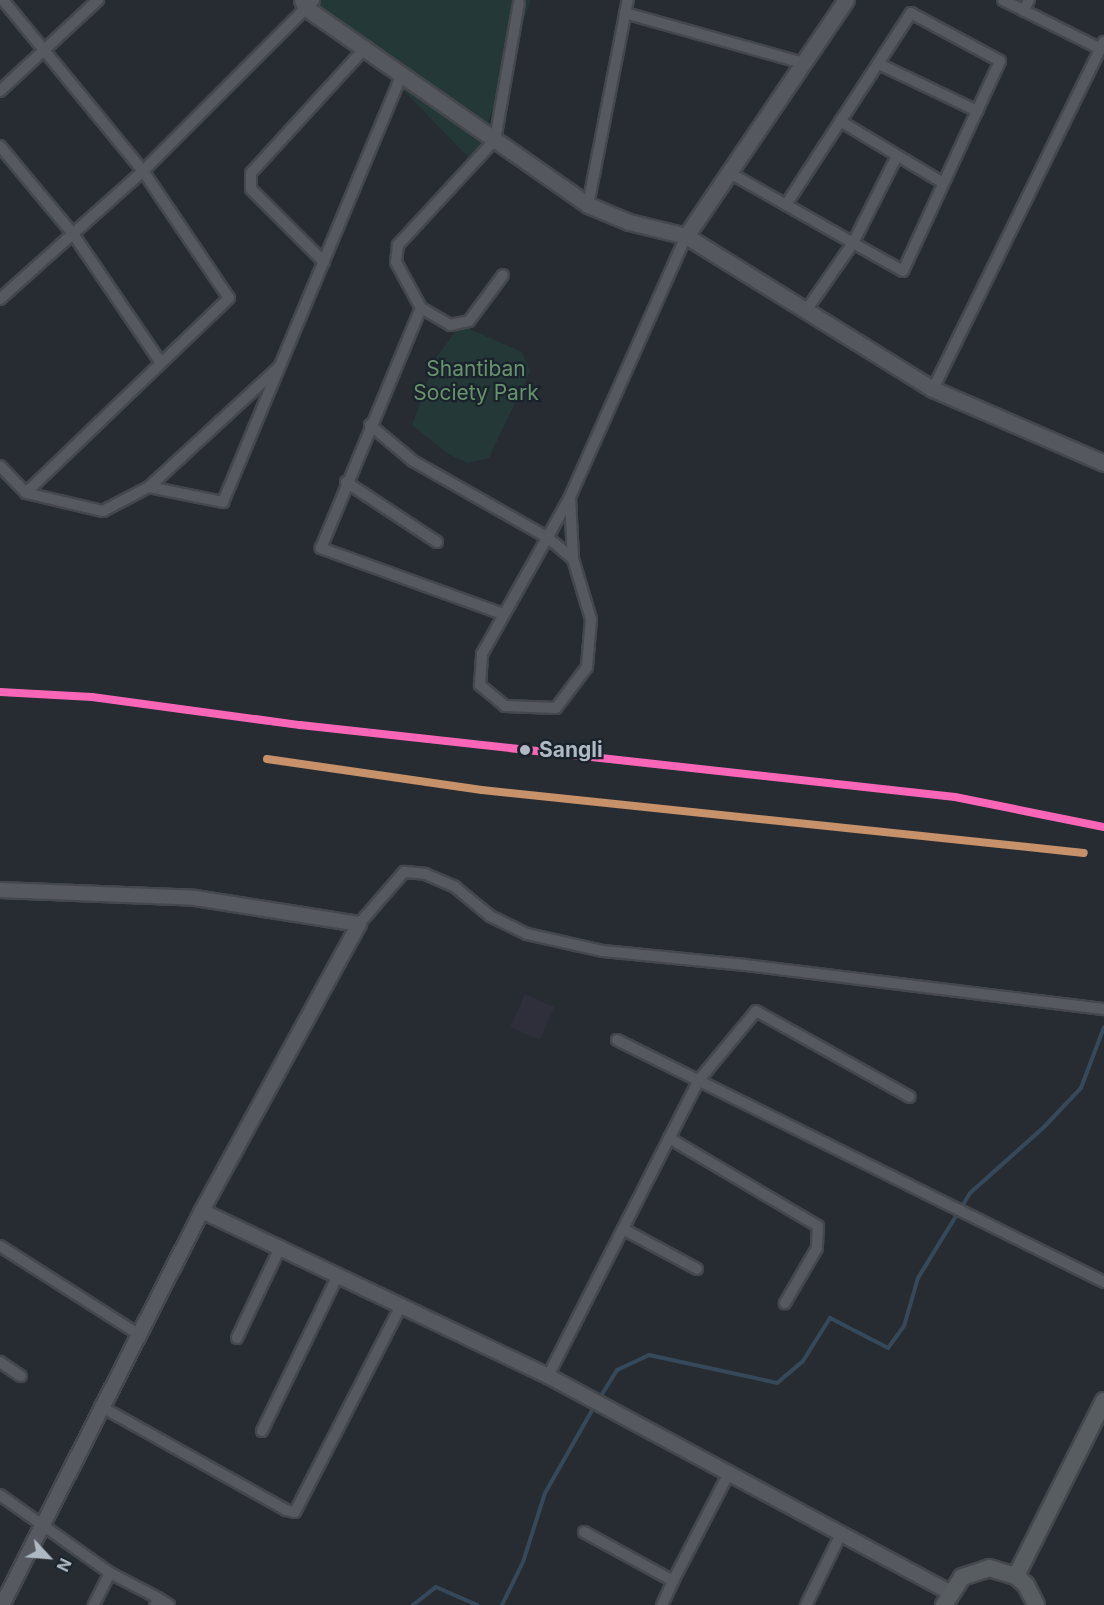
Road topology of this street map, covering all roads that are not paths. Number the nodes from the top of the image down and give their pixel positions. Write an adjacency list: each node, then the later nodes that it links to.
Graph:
1 (3, 0): 13 (street)
2 (98, 0): 13 (street)
3 (627, 0): 10 (street)
4 (846, 0): 14 (main road)
5 (1004, 0): 9 (street)
6 (1029, 0): 9 (street)
7 (307, 3): 12 (main road); 23 (street)
8 (519, 3): 20 (street)
9 (1024, 11): 11 (street)
10 (625, 13): 14 (street); 26 (street)
11 (1102, 46): 38 (street)
12 (366, 47): 16 (main road); 31 (street)
13 (43, 51): 17 (street); 23 (street)
14 (803, 63): 24 (main road)
15 (879, 64): 18 (street); 18 (street); 19 (street)
16 (402, 75): 20 (main road); 31 (street)
17 (0, 91)
18 (976, 111): 25 (street)
19 (840, 121): 22 (street); 27 (street)
20 (495, 140): 26 (main road); 34 (street)
21 (0, 146): 28 (street)
22 (897, 156): 25 (street); 30 (street)
23 (143, 171): 28 (street); 36 (street)
24 (730, 173): 27 (street); 29 (main road)
25 (943, 183): 30 (street)
26 (588, 205): 29 (main road)
27 (786, 205): 30 (street)
28 (73, 234): 33 (street); 36 (street)
29 (686, 236): 35 (main road); 45 (street)
30 (853, 243): 35 (street)
31 (324, 262): 37 (street)
32 (503, 275): 34 (street)
33 (0, 299)
34 (421, 308): 39 (street)
35 (805, 312): 38 (main road)
36 (161, 363): 44 (street)
37 (282, 364): 43 (street); 43 (street)
38 (933, 389): 40 (main road)
39 (370, 425): 42 (street); 46 (street)
40 (1104, 463)
41 (0, 466): 44 (street)
42 (346, 482): 47 (street); 49 (street)
43 (149, 487): 44 (street)
44 (26, 493)
45 (570, 497): 46 (street); 48 (street)
46 (547, 537): 48 (street); 49 (street)
47 (437, 542)
48 (573, 559): 49 (street)
49 (503, 614)
50 (0, 890): 51 (street)
51 (359, 924): 52 (street); 57 (street)
52 (1104, 1009)
53 (617, 1040): 54 (street)
54 (699, 1080): 55 (street); 56 (street); 63 (street)
55 (910, 1097)
56 (669, 1138): 58 (street); 64 (street)
57 (202, 1211): 60 (street); 66 (street)
58 (623, 1229): 61 (street); 70 (street)
59 (0, 1246): 66 (street)
60 (280, 1248): 62 (street); 67 (street)
61 (697, 1269)
62 (338, 1275): 65 (street); 73 (street)
63 (1104, 1282)
64 (785, 1303)
65 (401, 1306): 70 (street); 71 (street)
66 (138, 1334): 71 (street)
67 (237, 1338)
68 (0, 1362): 69 (street)
69 (21, 1376)
70 (548, 1376): 74 (street)
71 (100, 1406): 76 (street)
72 (1102, 1410): 80 (main road)
73 (262, 1431)
74 (728, 1475): 78 (street); 81 (street)
75 (0, 1495): 76 (street)
76 (42, 1523): 79 (street); 84 (street)
77 (584, 1532): 81 (street)
78 (841, 1534): 82 (street); 88 (street)
79 (110, 1574): 83 (street); 85 (street)
80 (1016, 1576): 82 (main road); 89 (main road)
81 (673, 1581): 87 (street)
82 (948, 1599)
83 (157, 1602): 86 (street)
84 (2, 1605)
85 (94, 1605)
86 (169, 1605)
87 (662, 1605)
88 (806, 1605)
89 (1036, 1605)

